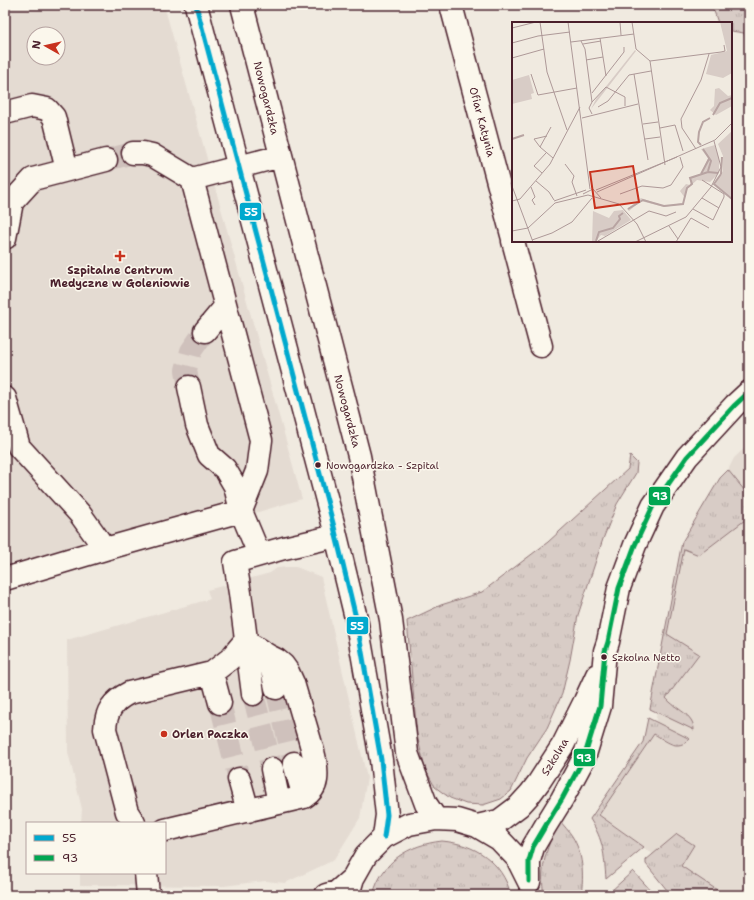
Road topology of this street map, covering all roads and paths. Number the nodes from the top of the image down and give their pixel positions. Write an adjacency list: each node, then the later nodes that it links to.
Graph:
1 (196, 5): 8 (street)
2 (242, 5): 6 (street, Nowogardzka)
3 (451, 5): 11 (street, Ofiar Katynia)
4 (5, 113): 9 (street)
5 (133, 153): 10 (street)
6 (281, 156): 8 (street); 38 (street, Nowogardzka)
7 (106, 160): 9 (street)
8 (239, 167): 10 (street); 21 (street)
9 (67, 170): 12 (street)
10 (192, 179): 14 (street)
11 (512, 236)
12 (5, 238)
13 (514, 242): 16 (street, Ofiar Katynia)
14 (225, 307): 15 (street); 20 (street)
15 (205, 331)
16 (541, 346)
17 (189, 387): 20 (street)
18 (749, 392): 27 (street, Szkolna)
19 (5, 398): 22 (street)
20 (241, 511): 22 (street); 23 (street)
21 (336, 536): 23 (street); 42 (street)
22 (105, 549): 24 (street)
23 (259, 554): 25 (street)
24 (5, 579)
25 (246, 640): 26 (street); 28 (street); 30 (street)
26 (268, 656): 29 (street); 35 (street)
27 (604, 659): 40 (street, Szkolna); 45 (street, Szkolna)
28 (212, 673): 31 (street); 39 (street)
29 (276, 688)
30 (253, 694)
31 (220, 703)
32 (294, 763): 35 (street)
33 (272, 769): 36 (street)
34 (239, 779): 37 (street)
35 (304, 797): 36 (street)
36 (279, 803): 37 (street)
37 (248, 811): 41 (street)
38 (436, 819): 40 (street); 42 (street)
39 (133, 822)
40 (477, 826): 45 (street)
41 (166, 830)
42 (384, 837): 44 (street)
43 (146, 874): 46 (street)
44 (351, 886): 47 (street)
45 (530, 888)
46 (148, 895)
47 (326, 895)

